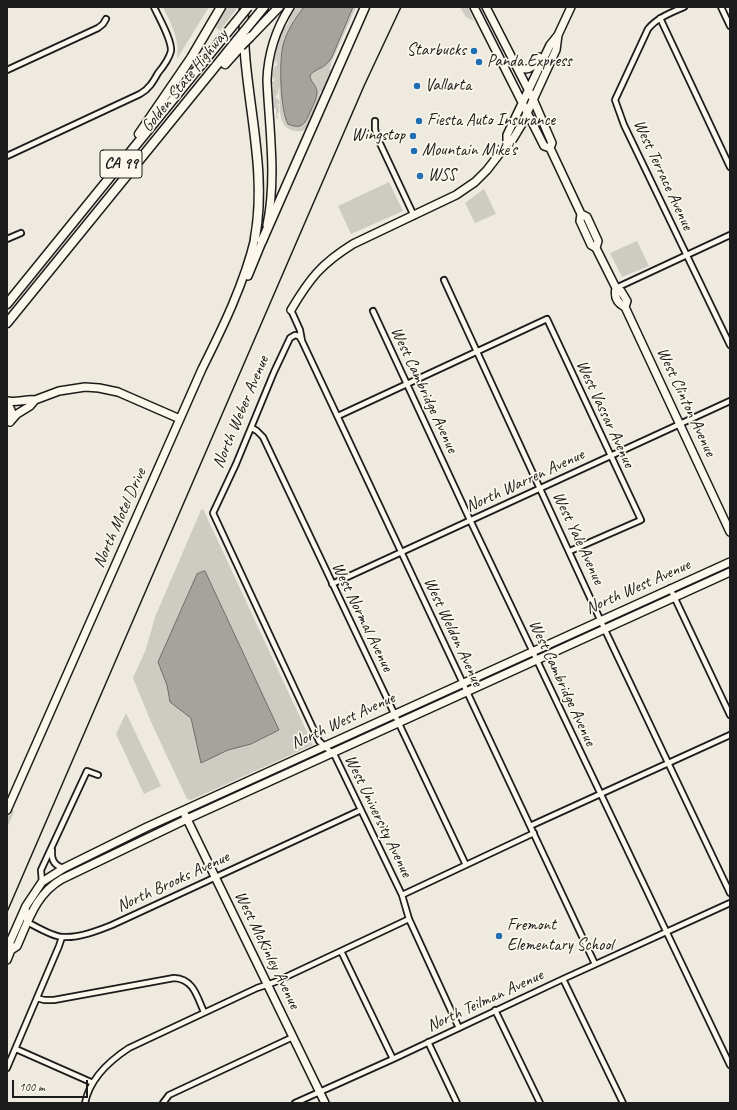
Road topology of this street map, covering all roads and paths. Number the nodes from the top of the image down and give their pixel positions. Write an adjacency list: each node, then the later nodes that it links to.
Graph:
1 (154, 7): 29 (street)
2 (221, 7): 31 (highway)
3 (244, 7): 36 (highway)
4 (248, 7): 31 (highway, Golden State Highway / CA 99, bridge)
5 (264, 7): 18 (highway, Golden State Highway / CA 99, bridge)
6 (279, 7): 18 (highway, bridge)
7 (290, 7): 36 (main road, North Motel Drive)
8 (365, 7): 36 (highway)
9 (474, 7): 24 (main road, West Clinton Avenue)
10 (486, 7): 20 (main road, West Clinton Avenue)
11 (572, 7): 17 (main road)
12 (684, 7): 14 (street)
13 (721, 7): 16 (street)
14 (660, 18): 30 (street); 37 (street, West Terrace Avenue)
15 (106, 19): 21 (street)
16 (730, 26)
17 (558, 35): 19 (main road); 23 (main road)
18 (239, 43): 43 (highway, Golden State Highway / CA 99)
19 (546, 52): 20 (main road); 22 (main road)
20 (515, 64): 22 (main road, West Clinton Avenue)
21 (7, 70)
22 (529, 91): 23 (main road, West Clinton Avenue); 24 (main road)
23 (533, 99): 25 (main road); 28 (main road, West Clinton Avenue)
24 (522, 103): 25 (main road, West Clinton Avenue); 27 (main road)
25 (527, 112): 27 (main road); 28 (main road, West Clinton Avenue)
26 (375, 121): 32 (street)
27 (507, 144): 32 (main road)
28 (550, 148): 39 (main road, West Clinton Avenue)
29 (7, 156)
30 (730, 167)
31 (106, 182): 40 (highway, Golden State Highway / CA 99)
32 (414, 216): 41 (main road)
33 (21, 233): 35 (street)
34 (730, 235): 37 (street)
35 (7, 239)
36 (259, 239): 52 (main road, North Motel Drive)
37 (687, 255): 39 (street); 45 (street, West Terrace Avenue)
38 (444, 280): 46 (street, West Yale Avenue)
39 (616, 288): 54 (main road, West Clinton Avenue)
40 (7, 304)
41 (291, 310): 44 (street, West Weldon Avenue)
42 (373, 311): 47 (street, West Cambridge Avenue)
43 (7, 323)
44 (302, 340): 51 (street, West Weldon Avenue); 55 (street, North Weber Avenue)
45 (730, 345)
46 (477, 352): 47 (street); 56 (street, West Vassar Avenue); 57 (street, West Yale Avenue)
47 (408, 384): 51 (street); 59 (street, West Cambridge Avenue)
48 (35, 400): 50 (main road); 52 (main road); 53 (main road)
49 (730, 401): 54 (street, North Warren Avenue)
50 (7, 402): 53 (main road)
51 (338, 416): 62 (street, West Weldon Avenue)
52 (180, 419): 83 (main road, North Motel Drive)
53 (8, 424)
54 (679, 424): 56 (street, North Warren Avenue); 60 (main road, West Clinton Avenue)
55 (252, 428): 58 (street, North Weber Avenue); 65 (street, West Normal Avenue)
56 (611, 456): 57 (street, North Warren Avenue); 61 (street, West Vassar Avenue)
57 (540, 488): 59 (street, North Warren Avenue); 61 (street, West Yale Avenue)
58 (213, 513): 78 (street, West University Avenue)
59 (470, 520): 62 (street, North Warren Avenue); 70 (street, West Cambridge Avenue)
60 (730, 532)
61 (570, 551): 68 (street, West Yale Avenue)
62 (401, 552): 65 (street, North Warren Avenue); 72 (street, West Weldon Avenue)
63 (730, 562): 66 (main road, North West Avenue)
64 (730, 572): 67 (main road, North West Avenue)
65 (332, 584): 74 (street, West Normal Avenue)
66 (670, 588): 67 (street); 68 (main road, North West Avenue)
67 (674, 597): 69 (main road, North West Avenue); 75 (street)
68 (601, 620): 69 (street, West Yale Avenue); 70 (main road, North West Avenue)
69 (604, 628): 71 (main road, North West Avenue); 80 (street, West Yale Avenue)
70 (533, 651): 71 (street, West Cambridge Avenue); 72 (main road, North West Avenue)
71 (536, 659): 73 (main road, North West Avenue); 82 (street, West Cambridge Avenue)
72 (463, 683): 73 (street, West Weldon Avenue); 74 (main road, North West Avenue)
73 (467, 691): 76 (main road, North West Avenue); 87 (street, West Weldon Avenue)
74 (394, 714): 76 (street, West Normal Avenue); 78 (main road, North West Avenue)
75 (730, 715)
76 (398, 722): 79 (main road, North West Avenue); 93 (street, West Normal Avenue)
77 (730, 736): 80 (street)
78 (324, 746): 79 (street, West University Avenue); 85 (main road, North West Avenue)
79 (332, 753): 84 (street, West University Avenue); 86 (main road, North West Avenue)
80 (669, 763): 82 (street); 99 (street, West Yale Avenue)
81 (98, 775): 90 (street)
82 (600, 794): 87 (street); 104 (street, West Cambridge Avenue)
83 (7, 810)
84 (360, 810): 96 (street, North Brooks Avenue); 100 (street, West University Avenue)
85 (183, 811): 86 (main road, West McKinley Avenue); 88 (main road, North West Avenue)
86 (187, 819): 92 (main road, North West Avenue); 96 (main road, West McKinley Avenue)
87 (530, 826): 89 (street, West Weldon Avenue)
88 (135, 833): 91 (main road, North West Avenue); 92 (main road)
89 (534, 833): 93 (street); 109 (street, West Weldon Avenue)
90 (52, 850): 94 (street); 97 (street)
91 (96, 852): 94 (main road, North West Avenue); 95 (main road)
92 (106, 858): 95 (main road, North West Avenue)
93 (466, 865): 100 (street)
94 (64, 868): 97 (main road, North West Avenue)
95 (77, 871): 103 (main road, North West Avenue)
96 (215, 876): 105 (street, North Brooks Avenue); 111 (main road, West McKinley Avenue)
97 (42, 882): 98 (main road, North West Avenue)
98 (37, 888): 103 (street); 106 (main road, North West Avenue)
99 (730, 893)
100 (402, 894): 102 (street, West University Avenue)
101 (730, 903): 104 (street, North Teilman Avenue)
102 (409, 919): 107 (street); 115 (street, West University Avenue)
103 (27, 922): 105 (street); 106 (main road)
104 (666, 933): 109 (street, North Teilman Avenue); 120 (street, West Cambridge Avenue)
105 (62, 938): 112 (street)
106 (11, 950): 108 (main road)
107 (341, 951): 111 (street); 119 (street)
108 (7, 960)
109 (595, 964): 110 (street, North Teilman Avenue)
110 (563, 979): 113 (street, North Teilman Avenue); 130 (street)
111 (267, 984): 114 (street); 116 (main road, West McKinley Avenue)
112 (37, 998): 114 (street); 118 (street)
113 (495, 1010): 115 (street, North Teilman Avenue); 129 (street)
114 (204, 1012): 122 (street)
115 (459, 1028): 117 (street, North Teilman Avenue)
116 (293, 1037): 123 (main road, West McKinley Avenue); 125 (street)
117 (428, 1042): 119 (street, North Teilman Avenue); 128 (street)
118 (16, 1048): 121 (street); 122 (street)
119 (393, 1059): 123 (street, North Teilman Avenue)
120 (730, 1065)
121 (7, 1068)
122 (93, 1083): 124 (street)
123 (319, 1092): 126 (street, North Teilman Avenue); 127 (main road, West McKinley Avenue)
124 (85, 1103)
125 (163, 1103)
126 (295, 1103)
127 (325, 1103)
128 (457, 1103)
129 (540, 1103)
130 (622, 1103)

